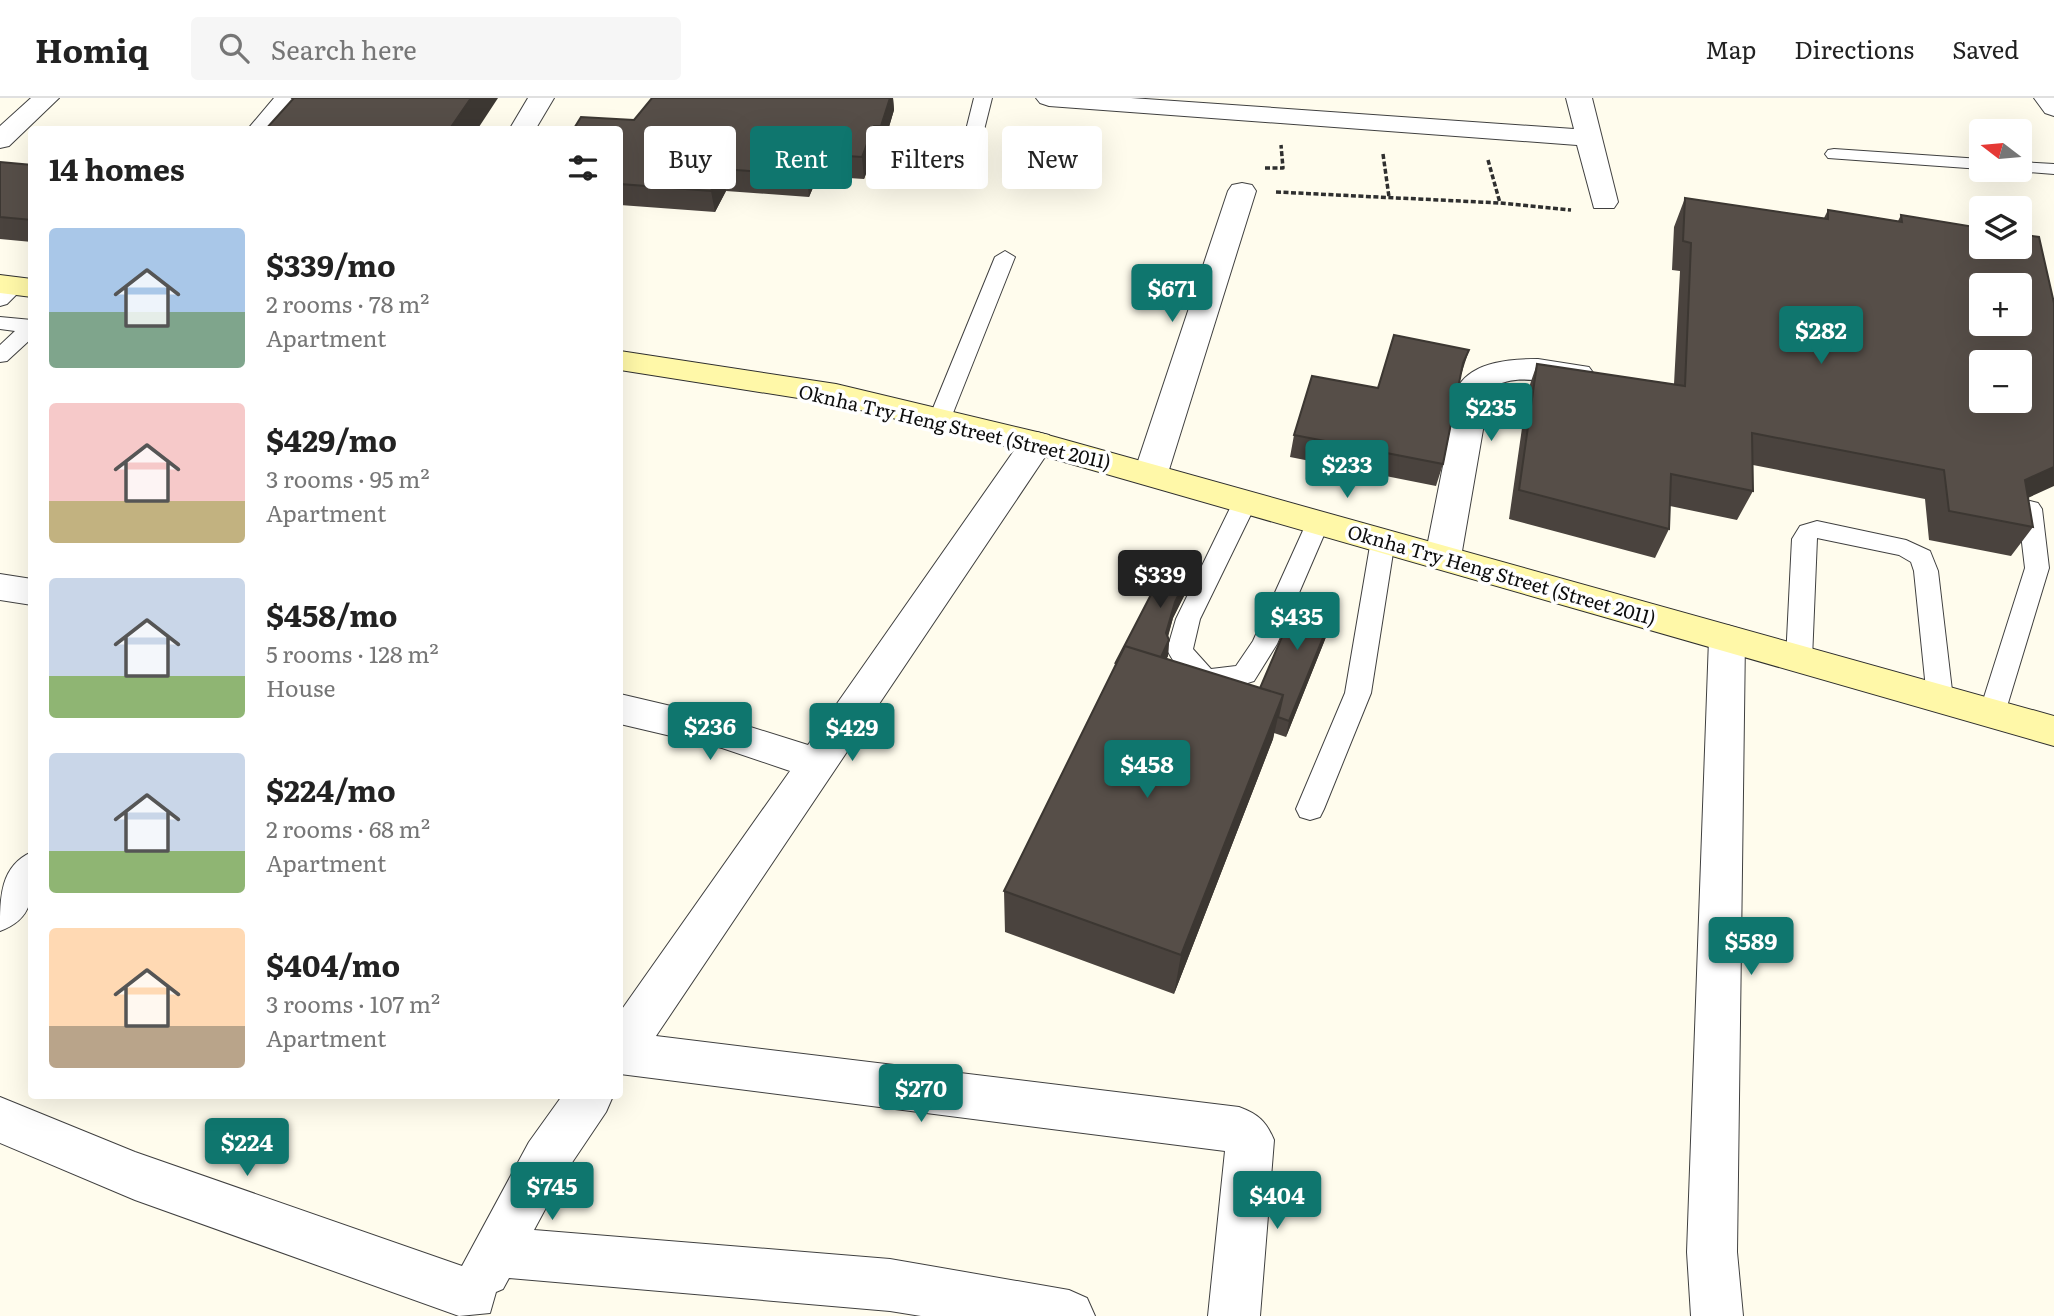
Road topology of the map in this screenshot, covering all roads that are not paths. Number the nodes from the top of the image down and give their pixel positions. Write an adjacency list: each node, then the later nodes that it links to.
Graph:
1 (46, 98): 14 (street)
2 (288, 98): 10 (street)
3 (541, 98): 11 (street)
4 (983, 98): 12 (lane)
5 (1049, 98): 8 (street)
6 (1579, 98): 13 (street)
7 (2047, 98): 9 (street)
8 (1168, 104): 13 (street)
9 (2054, 108)
10 (264, 126)
11 (524, 126)
12 (976, 126)
13 (1590, 138): 20 (street)
14 (0, 141)
15 (1834, 154): 16 (lane)
16 (1969, 163)
17 (2032, 168): 18 (lane)
18 (2054, 169)
19 (1242, 191): 30 (street)
20 (1604, 202)
21 (1005, 257): 28 (lane)
22 (0, 323): 23 (lane)
23 (28, 327)
24 (28, 330): 25 (lane)
25 (0, 356)
26 (623, 360): 28 (main road, Oknha Try Heng Street (Street 2011))
27 (1578, 374): 35 (street)
28 (940, 418): 29 (main road, Oknha Try Heng Street (Street 2011))
29 (1037, 443): 30 (main road, Oknha Try Heng Street (Street 2011)); 44 (street)
30 (1151, 473): 31 (main road, Oknha Try Heng Street (Street 2011))
31 (1246, 500): 33 (main road, Oknha Try Heng Street (Street 2011)); 33 (lane)
32 (2030, 509): 42 (lane)
33 (1318, 521): 34 (main road, Oknha Try Heng Street (Street 2011))
34 (1383, 540): 35 (main road, Oknha Try Heng Street (Street 2011)); 45 (lane)
35 (1443, 556): 38 (main road, Oknha Try Heng Street (Street 2011))
36 (0, 587): 37 (street)
37 (28, 591)
38 (1727, 639): 39 (main road, Oknha Try Heng Street (Street 2011)); 56 (street)
39 (1799, 659): 40 (main road, Oknha Try Heng Street (Street 2011)); 40 (lane)
40 (1940, 699): 42 (main road, Oknha Try Heng Street (Street 2011))
41 (623, 710): 44 (street)
42 (1992, 713): 43 (main road, Oknha Try Heng Street (Street 2011))
43 (2054, 731)
44 (815, 763): 48 (street)
45 (1310, 809)
46 (28, 875): 47 (street)
47 (0, 912)
48 (623, 1047)
49 (623, 1051): 55 (street)
50 (587, 1099): 52 (street)
51 (0, 1120): 53 (street)
52 (495, 1252): 53 (street); 54 (street)
53 (466, 1305)
54 (1069, 1316)
55 (1234, 1316)
56 (1717, 1316)

